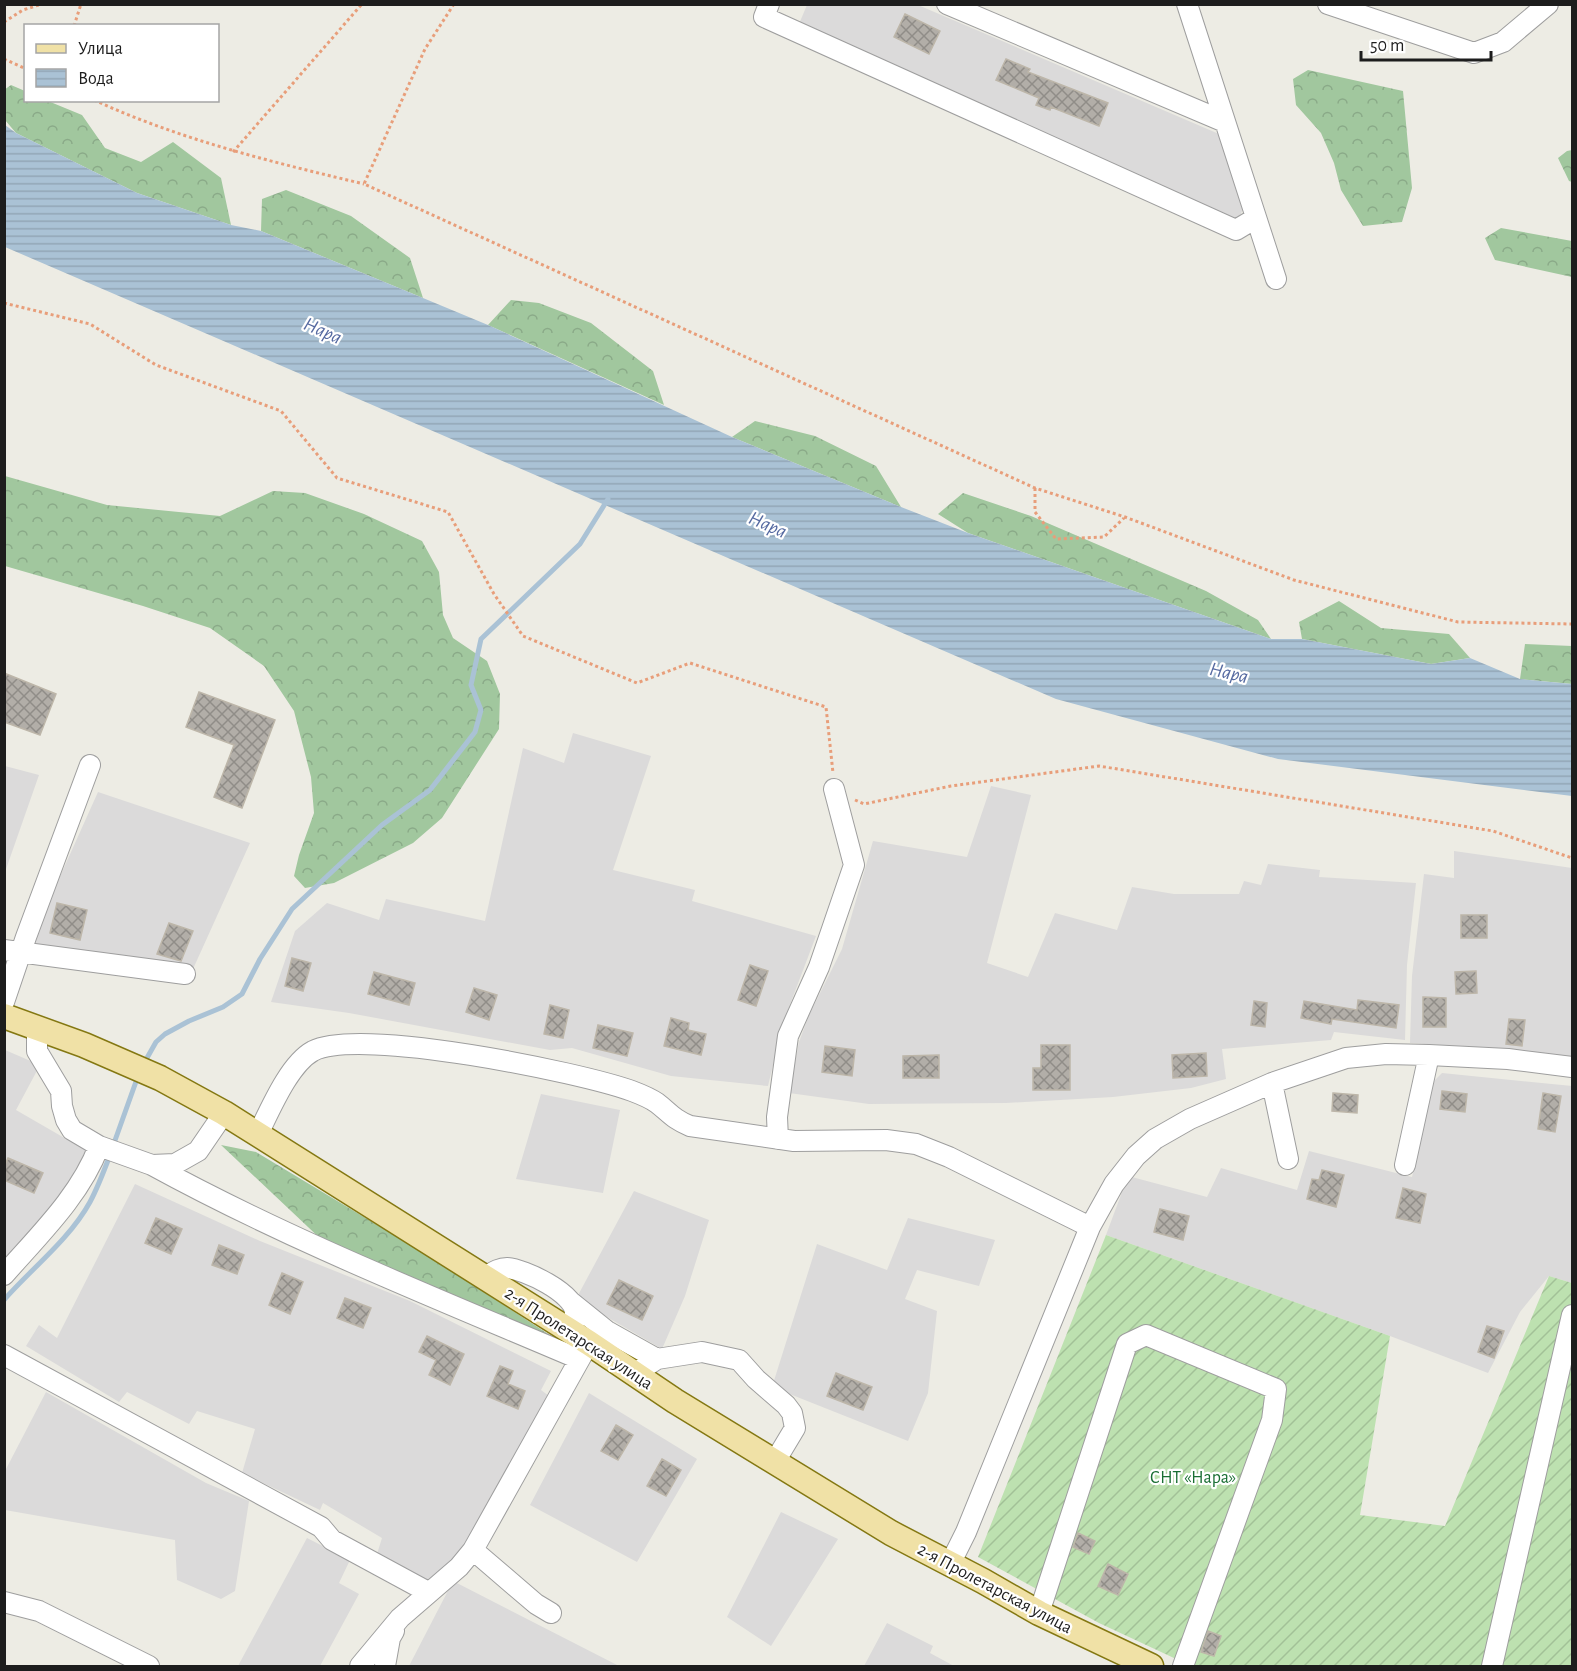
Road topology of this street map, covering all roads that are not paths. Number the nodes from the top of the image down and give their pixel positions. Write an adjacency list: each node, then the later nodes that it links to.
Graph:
1 (769, 4): 7 (street)
2 (948, 4): 6 (street)
3 (1187, 4): 6 (street)
4 (1328, 4): 5 (street)
5 (1548, 4)
6 (1225, 122): 7 (street)
7 (1256, 218): 8 (street)
8 (1276, 279)
9 (90, 765): 11 (street)
10 (834, 789): 21 (street)
11 (13, 951): 12 (street); 13 (street)
12 (185, 974)
13 (4, 1002)
14 (4, 1016): 15 (main road, 2-я Пролетарская улица)
15 (37, 1028): 19 (main road, 2-я Пролетарская улица); 22 (street)
16 (1429, 1055): 17 (street); 18 (street); 25 (street)
17 (1572, 1067)
18 (1272, 1083): 23 (street); 26 (street)
19 (224, 1113): 20 (main road, 2-я Пролетарская улица); 24 (street)
20 (258, 1134): 21 (street); 28 (main road, 2-я Пролетарская улица)
21 (778, 1139): 26 (street)
22 (99, 1146): 24 (street); 27 (street)
23 (1288, 1159)
24 (152, 1165): 31 (street)
25 (1406, 1165)
26 (1090, 1227): 37 (street)
27 (4, 1275)
28 (485, 1277): 29 (street); 31 (main road, 2-я Пролетарская улица)
29 (571, 1302): 31 (street); 33 (street)
30 (1572, 1315): 48 (street)
31 (580, 1345): 34 (main road, 2-я Пролетарская улица); 36 (street)
32 (4, 1355): 38 (street)
33 (657, 1359): 34 (street); 35 (street)
34 (634, 1374): 35 (main road, 2-я Пролетарская улица)
35 (774, 1463): 37 (main road, 2-я Пролетарская улица)
36 (473, 1550): 38 (street); 40 (street)
37 (950, 1564): 41 (main road, 2-я Пролетарская улица)
38 (428, 1592): 42 (street)
39 (4, 1602): 43 (street)
40 (551, 1613)
41 (1039, 1613): 46 (main road, 2-я Пролетарская улица); 47 (street)
42 (400, 1618): 44 (street); 45 (street)
43 (149, 1666)
44 (360, 1666)
45 (385, 1666)
46 (1151, 1666)
47 (1183, 1666)
48 (1492, 1666)

